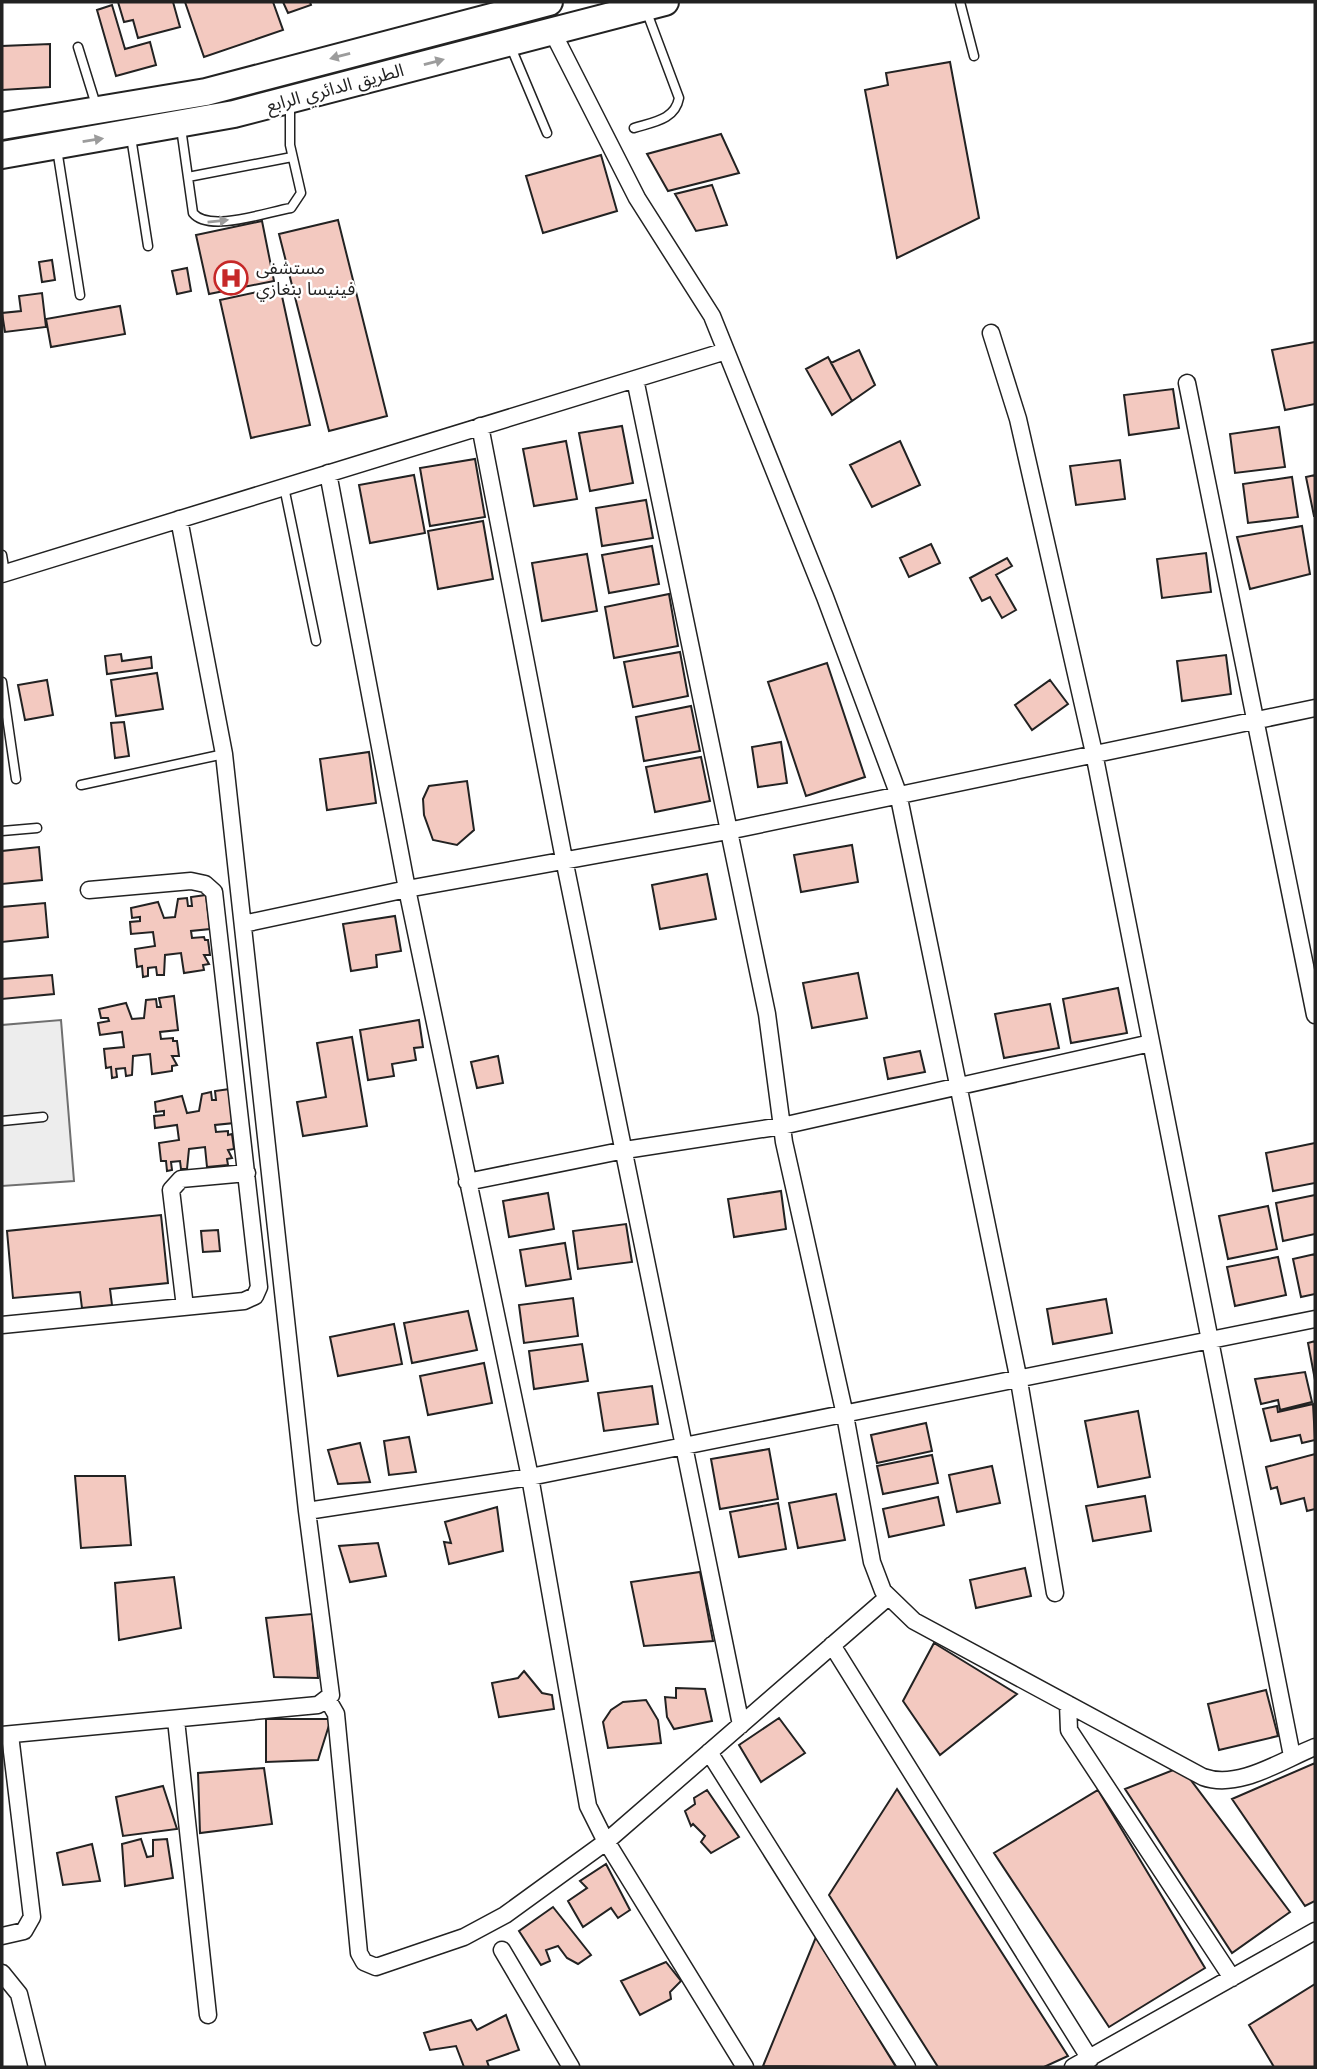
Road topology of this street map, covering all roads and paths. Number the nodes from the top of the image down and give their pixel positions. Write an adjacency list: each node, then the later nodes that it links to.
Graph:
1 (549, 2): 9 (main road, الطريق الدائري الرابع, one-way to 9)
2 (960, 2): 7 (lane)
3 (655, 4): 4 (main road, الطريق الدائري الرابع); 12 (lane)
4 (552, 31): 5 (main road, الطريق الدائري الرابع); 22 (street)
5 (509, 42): 8 (main road, الطريق الدائري الرابع, one-way to 5); 13 (lane)
6 (78, 47): 9 (lane)
7 (974, 56)
8 (291, 100): 10 (main road, الطريق الدائري الرابع); 17 (lane)
9 (98, 111): 11 (main road, الطريق الدائري الرابع)
10 (181, 125): 14 (main road, الطريق الدائري الرابع); 18 (lane)
11 (2, 126)
12 (634, 128)
13 (547, 133)
14 (130, 134): 15 (main road, الطريق الدائري الرابع, one-way to 14); 19 (lane)
15 (57, 146): 16 (main road, الطريق الدائري الرابع); 20 (lane)
16 (2, 155)
17 (292, 156): 18 (lane); 18 (lane, one-way to 17)
18 (188, 177)
19 (148, 246)
20 (80, 295)
21 (991, 333): 35 (street)
22 (726, 351): 23 (street); 39 (street)
23 (635, 379): 25 (street); 42 (street)
24 (1187, 383): 34 (street)
25 (480, 426): 26 (street); 43 (street)
26 (328, 473): 27 (street); 44 (street)
27 (284, 487): 28 (street); 31 (lane)
28 (179, 519): 30 (street); 36 (street)
29 (2, 555): 30 (lane)
30 (3, 573)
31 (316, 641)
32 (2, 682): 37 (lane)
33 (1315, 708): 34 (street)
34 (1254, 720): 35 (street); 47 (street)
35 (1094, 753): 39 (street); 48 (street)
36 (224, 754): 38 (lane); 46 (street)
37 (16, 779)
38 (81, 785)
39 (898, 793): 42 (street); 49 (street)
40 (37, 828): 41 (lane)
41 (2, 831)
42 (728, 831): 43 (street); 52 (street)
43 (564, 859): 44 (street); 53 (street)
44 (407, 889): 46 (street); 55 (street)
45 (89, 890): 54 (street)
46 (243, 925): 64 (street)
47 (1315, 1014)
48 (1151, 1043): 49 (street); 59 (street)
49 (960, 1088): 52 (street); 60 (street)
50 (43, 1117): 51 (lane)
51 (2, 1121)
52 (782, 1126): 53 (street); 61 (street)
53 (625, 1150): 55 (street); 62 (street)
54 (247, 1173): 56 (street); 56 (street)
55 (467, 1182): 63 (street)
56 (185, 1307): 58 (street)
57 (1315, 1319): 59 (street)
58 (2, 1325)
59 (1209, 1340): 60 (street); 75 (street)
60 (1019, 1381): 61 (street); 65 (street)
61 (845, 1415): 62 (street); 66 (street)
62 (684, 1447): 63 (street); 71 (street)
63 (530, 1477): 64 (street); 76 (street)
64 (307, 1511): 68 (street)
65 (1055, 1592)
66 (888, 1597): 67 (street); 69 (street)
67 (832, 1645): 71 (street); 83 (street)
68 (328, 1700): 70 (street); 76 (street)
69 (1068, 1704): 75 (street); 81 (street)
70 (176, 1720): 72 (street); 82 (street)
71 (741, 1725): 74 (street)
72 (6, 1735): 78 (street)
73 (1315, 1747): 75 (street)
74 (709, 1752): 76 (street); 87 (street)
75 (1292, 1756)
76 (607, 1841): 86 (street)
77 (1315, 1931): 81 (street)
78 (2, 1936)
79 (502, 1950): 85 (street)
80 (2, 1973): 84 (street)
81 (1232, 1979): 83 (street)
82 (208, 2015)
83 (1090, 2059): 88 (street)
84 (37, 2067)
85 (571, 2067)
86 (745, 2067)
87 (907, 2067)
88 (1073, 2067)

